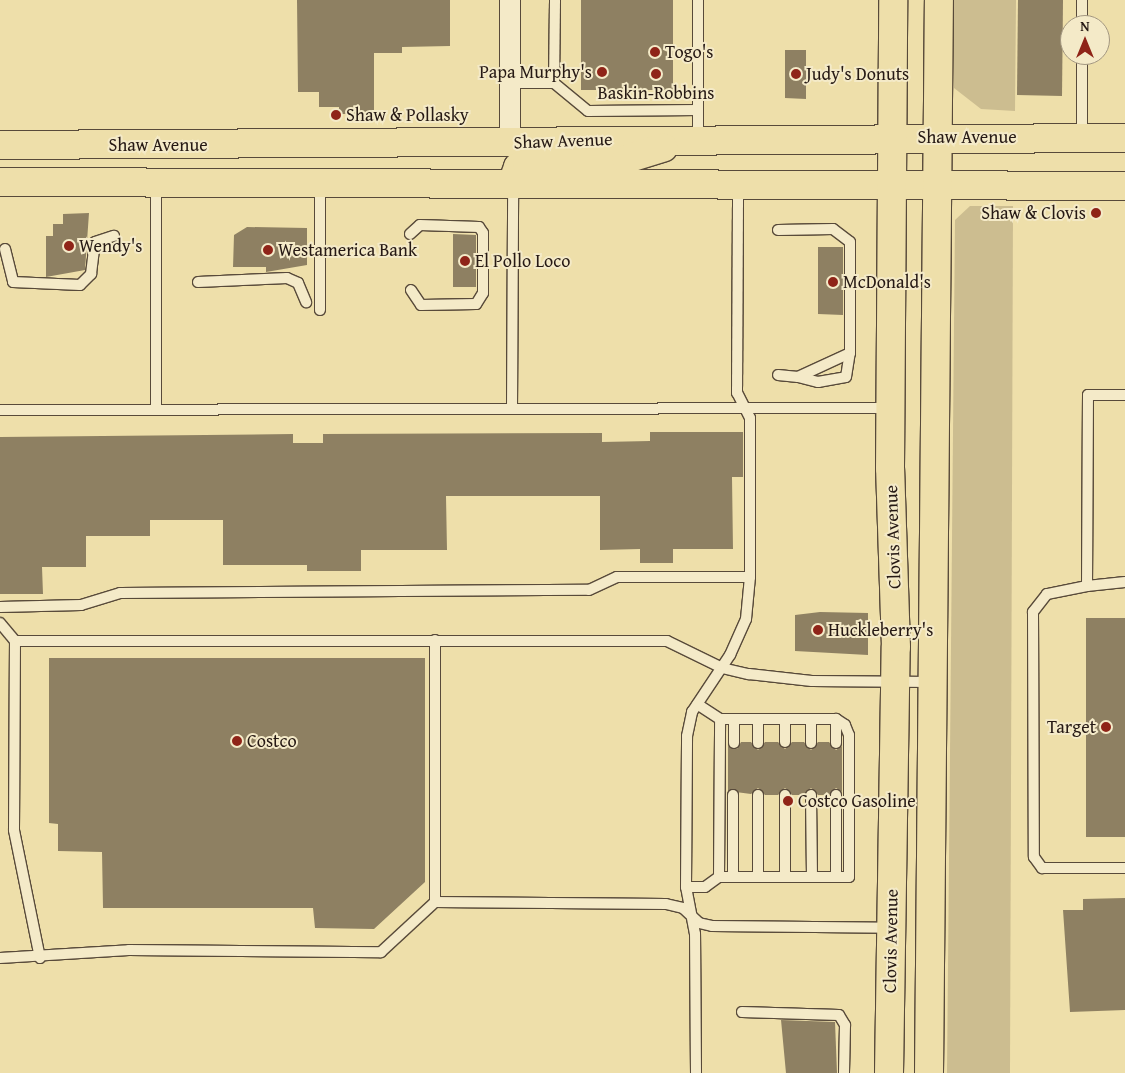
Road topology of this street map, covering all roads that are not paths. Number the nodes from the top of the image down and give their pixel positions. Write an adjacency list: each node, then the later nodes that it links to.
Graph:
1 (510, 0): 9 (street)
2 (555, 0): 10 (lane)
3 (698, 0): 11 (lane)
4 (893, 0): 14 (main road, Clovis Avenue)
5 (939, 0): 13 (main road)
6 (1082, 0): 7 (lane)
7 (1082, 15)
8 (1082, 65): 15 (lane)
9 (510, 83): 10 (lane); 17 (street)
10 (554, 83): 11 (lane)
11 (698, 110): 12 (lane)
12 (698, 137): 14 (main road, Shaw Avenue); 17 (main road, Shaw Avenue); 20 (main road)
13 (939, 137): 14 (main road, Shaw Avenue); 15 (main road, Shaw Avenue); 27 (main road)
14 (893, 138): 24 (main road, Clovis Avenue)
15 (1082, 138): 16 (main road, Shaw Avenue)
16 (1125, 138)
17 (510, 143): 18 (main road, Shaw Avenue); 19 (main road)
18 (0, 145)
19 (320, 181): 20 (main road, Shaw Avenue); 22 (main road, Shaw Avenue); 36 (lane)
20 (512, 181): 23 (main road, Shaw Avenue); 43 (lane)
21 (0, 182): 22 (main road, Shaw Avenue)
22 (156, 182): 45 (lane)
23 (738, 185): 24 (main road, Shaw Avenue); 41 (lane)
24 (892, 186): 27 (main road, Shaw Avenue); 42 (main road, Clovis Avenue)
25 (1000, 186): 26 (main road, Shaw Avenue); 27 (main road, Shaw Avenue); 28 (lane)
26 (1125, 186)
27 (938, 187): 55 (main road)
28 (1125, 197)
29 (778, 230): 37 (lane)
30 (410, 234): 34 (lane)
31 (114, 236): 32 (lane)
32 (5, 249)
33 (198, 282): 35 (lane)
34 (411, 290)
35 (306, 302)
36 (320, 310)
37 (850, 353): 39 (lane); 39 (lane)
38 (778, 375): 39 (lane)
39 (798, 377)
40 (1125, 395): 48 (lane)
41 (744, 408): 42 (lane); 43 (lane); 46 (lane)
42 (891, 408): 54 (main road, Clovis Avenue)
43 (512, 409): 45 (lane)
44 (0, 410): 45 (lane)
45 (156, 410)
46 (750, 577): 49 (lane); 53 (lane)
47 (1125, 582): 48 (lane)
48 (1087, 586): 73 (lane)
49 (0, 607)
50 (0, 623): 52 (lane)
51 (435, 640): 52 (lane); 53 (lane); 81 (lane)
52 (14, 641): 85 (lane)
53 (722, 668): 54 (lane); 56 (lane)
54 (896, 681): 55 (lane); 83 (main road, Clovis Avenue)
55 (936, 682): 90 (main road)
56 (697, 704): 57 (lane); 80 (lane)
57 (720, 719): 58 (lane); 74 (lane)
58 (734, 719): 59 (lane); 63 (lane)
59 (758, 719): 60 (lane); 67 (lane)
60 (785, 719): 61 (lane); 64 (lane)
61 (812, 719): 62 (lane); 65 (lane)
62 (836, 719): 66 (lane); 79 (lane)
63 (734, 742)
64 (785, 742)
65 (812, 742)
66 (836, 742)
67 (758, 743)
68 (733, 795): 75 (lane)
69 (758, 795): 76 (lane)
70 (785, 795): 77 (lane)
71 (812, 795): 78 (lane)
72 (836, 795): 79 (lane)
73 (1125, 868)
74 (719, 877): 75 (lane); 80 (lane)
75 (733, 877): 76 (lane)
76 (758, 877): 77 (lane)
77 (785, 877): 78 (lane)
78 (812, 877): 79 (lane)
79 (836, 877)
80 (686, 887): 82 (lane)
81 (434, 902): 82 (lane); 85 (lane)
82 (692, 918): 83 (lane); 87 (lane)
83 (891, 928): 89 (main road, Clovis Avenue)
84 (0, 958): 85 (lane)
85 (40, 958)
86 (742, 1012): 88 (lane)
87 (696, 1073)
88 (844, 1073)
89 (889, 1073)
90 (929, 1073)

